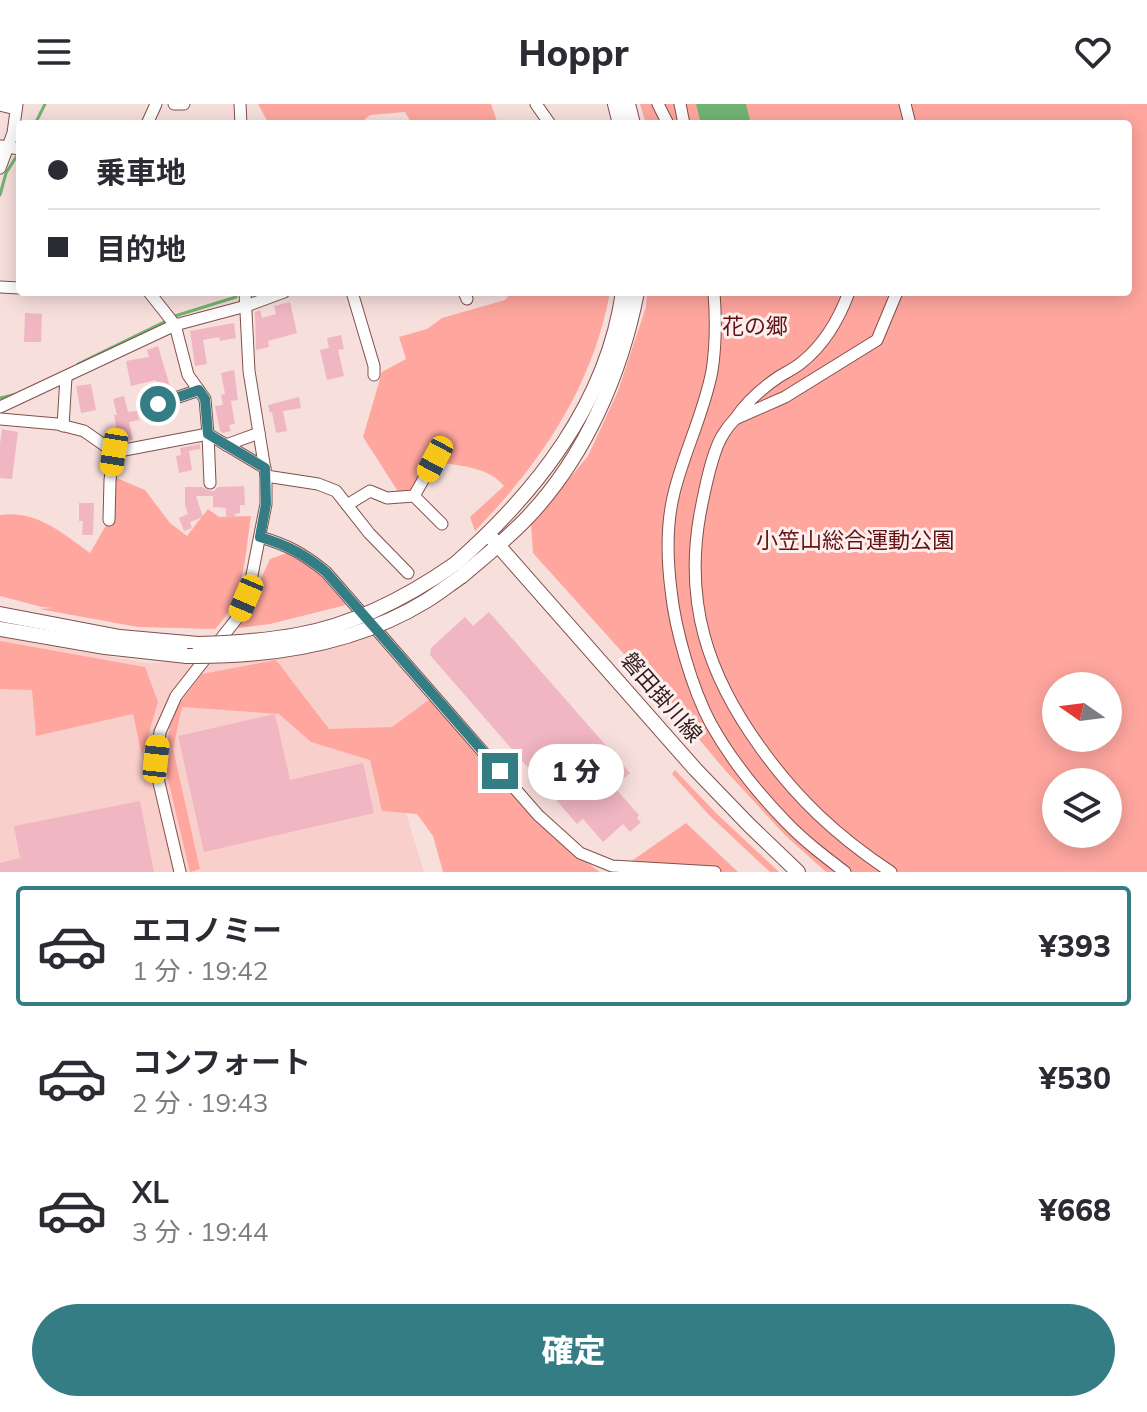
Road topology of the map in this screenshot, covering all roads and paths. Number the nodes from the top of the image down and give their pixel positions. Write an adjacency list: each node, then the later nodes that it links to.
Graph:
1 (174, 104): 2 (street)
2 (184, 104)
3 (0, 105): 4 (street)
4 (16, 106): 5 (street)
5 (11, 148): 6 (street)
6 (0, 168)
7 (152, 296): 17 (street)
8 (245, 296): 16 (street)
9 (273, 296): 16 (street)
10 (353, 296): 18 (street)
11 (622, 296): 38 (main road)
12 (636, 296): 38 (main road)
13 (714, 296): 47 (street)
14 (847, 296): 24 (street)
15 (895, 296): 24 (street)
16 (246, 306): 17 (street); 26 (street)
17 (175, 325): 19 (street); 20 (street)
18 (374, 375)
19 (66, 377): 21 (street); 25 (street)
20 (199, 390): 22 (street); 27 (street)
21 (0, 407)
22 (151, 415)
23 (0, 419): 25 (street)
24 (735, 419): 48 (street)
25 (63, 426): 29 (street)
26 (259, 433): 28 (street); 31 (street)
27 (208, 434): 28 (street); 29 (street); 32 (street)
28 (226, 445): 31 (street)
29 (114, 452): 35 (street)
30 (435, 459): 33 (street)
31 (265, 472): 34 (street); 37 (street)
32 (210, 483)
33 (414, 496): 34 (street); 36 (street)
34 (347, 505): 40 (street)
35 (109, 520)
36 (442, 524)
37 (260, 537): 44 (street); 45 (street)
38 (493, 540): 39 (main road); 46 (main road, 磐田掛川線)
39 (459, 570): 42 (main road, bridge); 42 (main road, bridge)
40 (408, 573)
41 (0, 614): 42 (main road)
42 (21, 625): 43 (main road)
43 (0, 629)
44 (180, 872)
45 (715, 872)
46 (798, 872)
47 (845, 872)
48 (891, 872)

